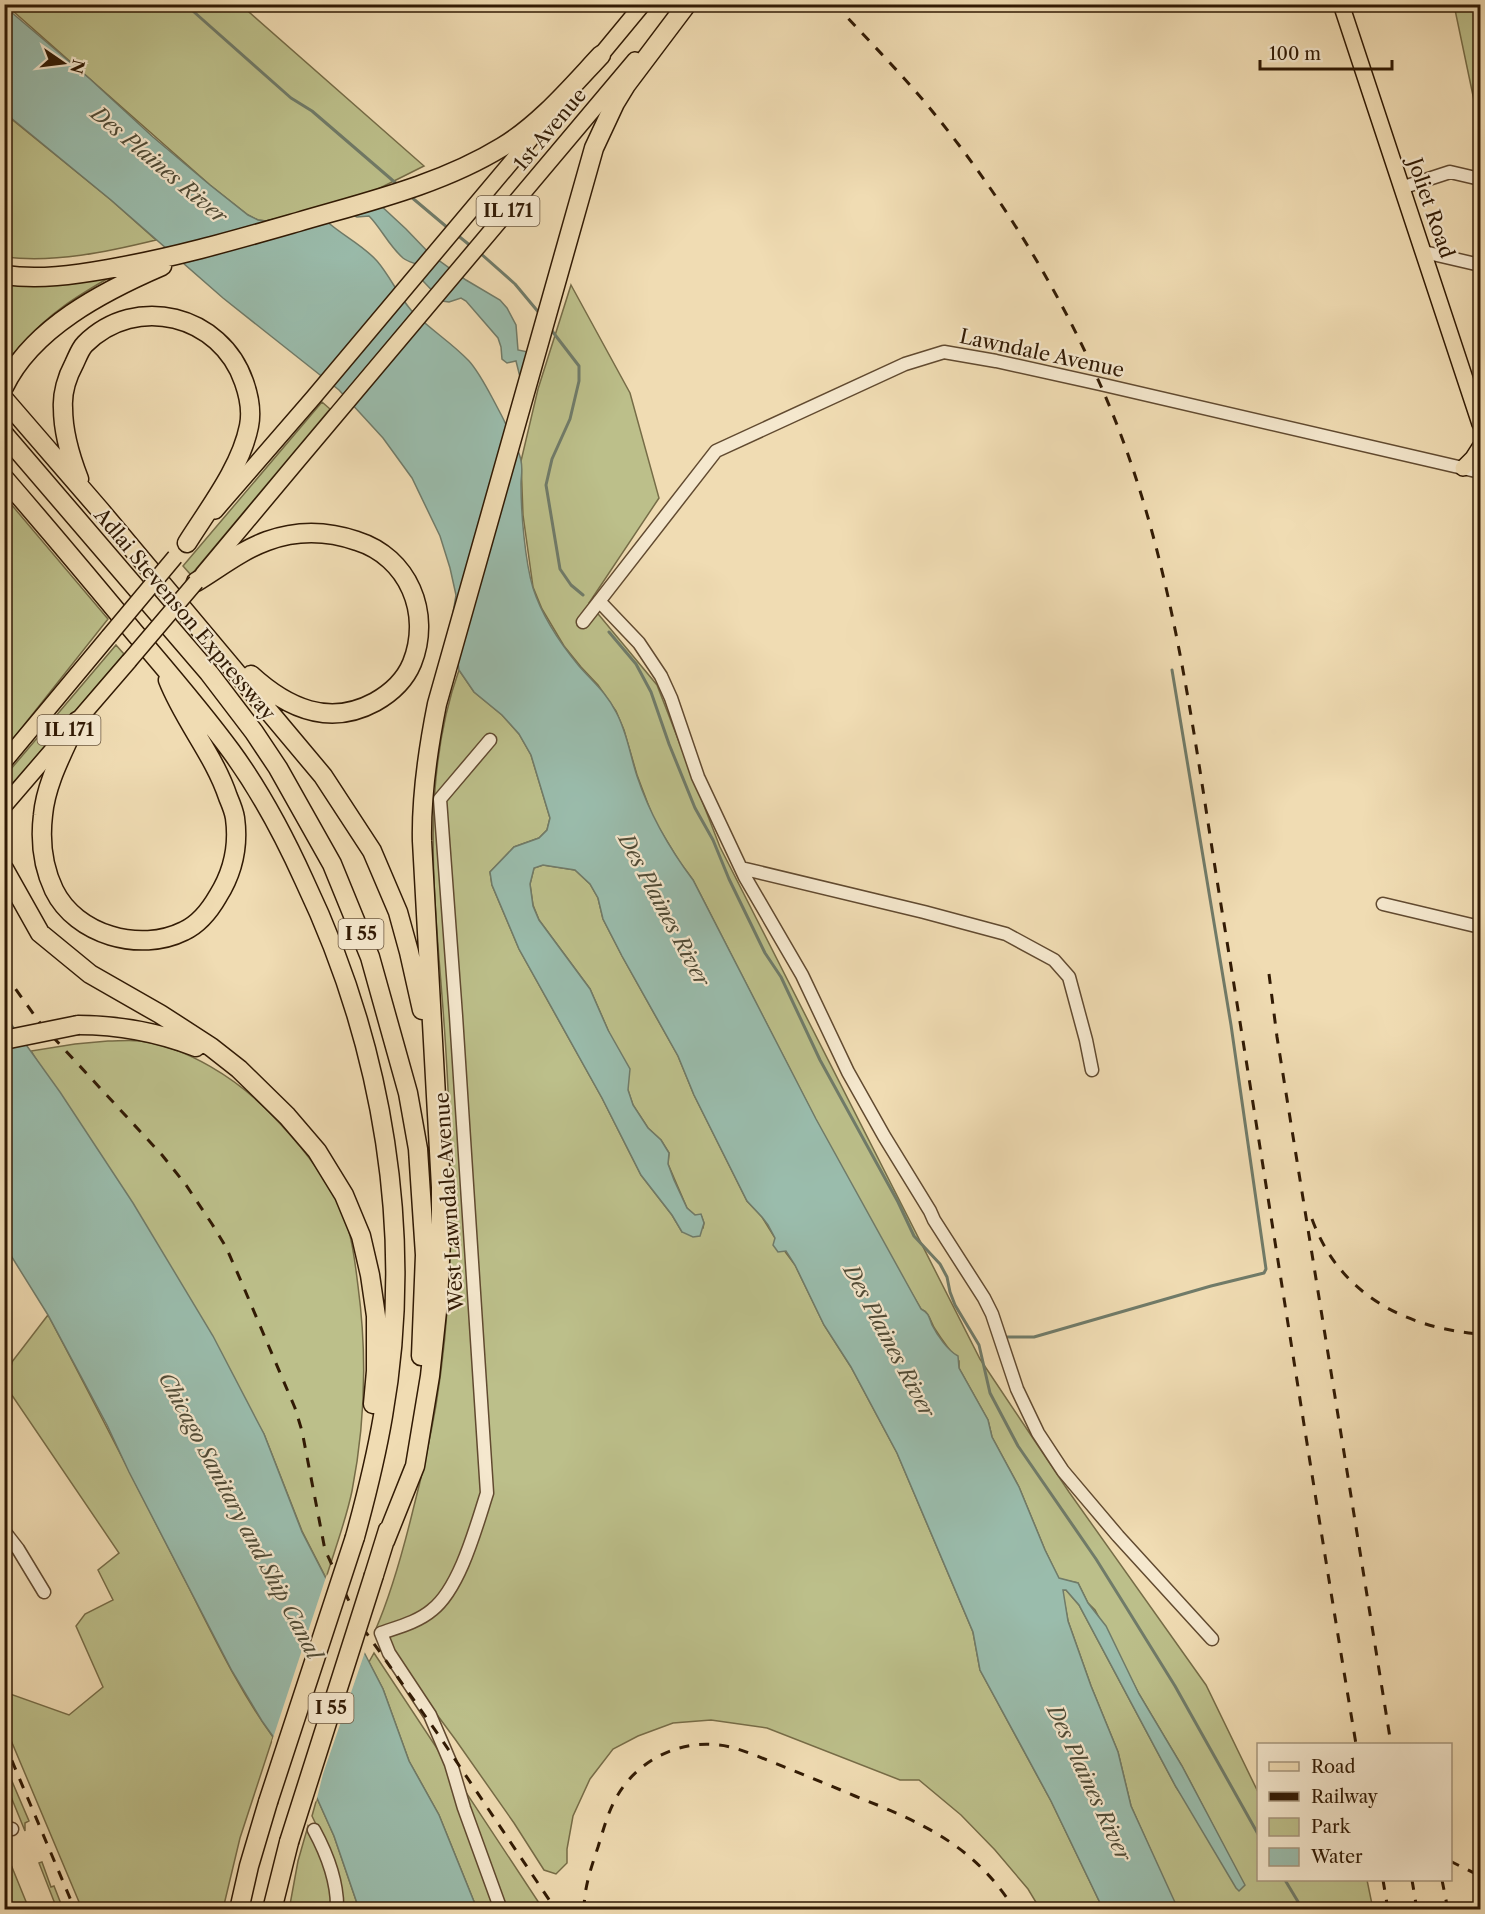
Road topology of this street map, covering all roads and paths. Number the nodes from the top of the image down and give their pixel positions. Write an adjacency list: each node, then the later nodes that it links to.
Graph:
1 (643, 4): 5 (main road, IL 171)
2 (681, 4): 22 (main road, 1st Avenue / IL 171)
3 (687, 4): 37 (highway)
4 (1341, 4): 7 (main road, Joliet Road)
5 (601, 55): 10 (highway); 21 (main road, 1st Avenue / IL 171)
6 (1480, 179): 7 (street)
7 (1401, 188): 8 (main road, Joliet Road)
8 (1424, 252): 9 (street); 14 (main road, Joliet Road)
9 (1480, 265)
10 (132, 272): 11 (highway); 12 (highway)
11 (4, 275)
12 (8, 380)
13 (4, 399): 20 (highway)
14 (1480, 424)
15 (4, 434): 41 (highway, Adlai Stevenson Expressway / I 55)
16 (1480, 447): 17 (main road)
17 (1463, 468): 18 (street, Lawndale Avenue); 23 (street, Lawndale Avenue)
18 (1480, 472)
19 (4, 478): 26 (highway, I 55)
20 (100, 510): 21 (highway); 25 (highway)
21 (187, 543): 29 (main road, IL 171, bridge)
22 (196, 582): 25 (highway); 27 (main road, IL 171, bridge)
23 (599, 601): 24 (street, Lawndale Avenue); 31 (street)
24 (583, 622)
25 (210, 640): 37 (highway)
26 (162, 664): 27 (highway); 39 (highway, I 55)
27 (77, 721): 30 (main road, IL 171)
28 (490, 740): 48 (street, West Lawndale Avenue)
29 (4, 762)
30 (7, 803)
31 (741, 868): 36 (street); 43 (street)
32 (4, 869): 38 (highway)
33 (1383, 904): 34 (street)
34 (1480, 927)
35 (4, 1040): 38 (highway, bridge)
36 (1092, 1070)
37 (435, 1077): 41 (highway)
38 (263, 1091): 39 (highway)
39 (366, 1497): 45 (highway, I 55, bridge)
40 (4, 1531): 42 (street)
41 (385, 1541): 46 (highway, Adlai Stevenson Expressway / I 55, bridge)
42 (44, 1592)
43 (1212, 1639)
44 (314, 1830): 47 (street)
45 (239, 1910)
46 (272, 1910)
47 (337, 1910)
48 (501, 1910)

